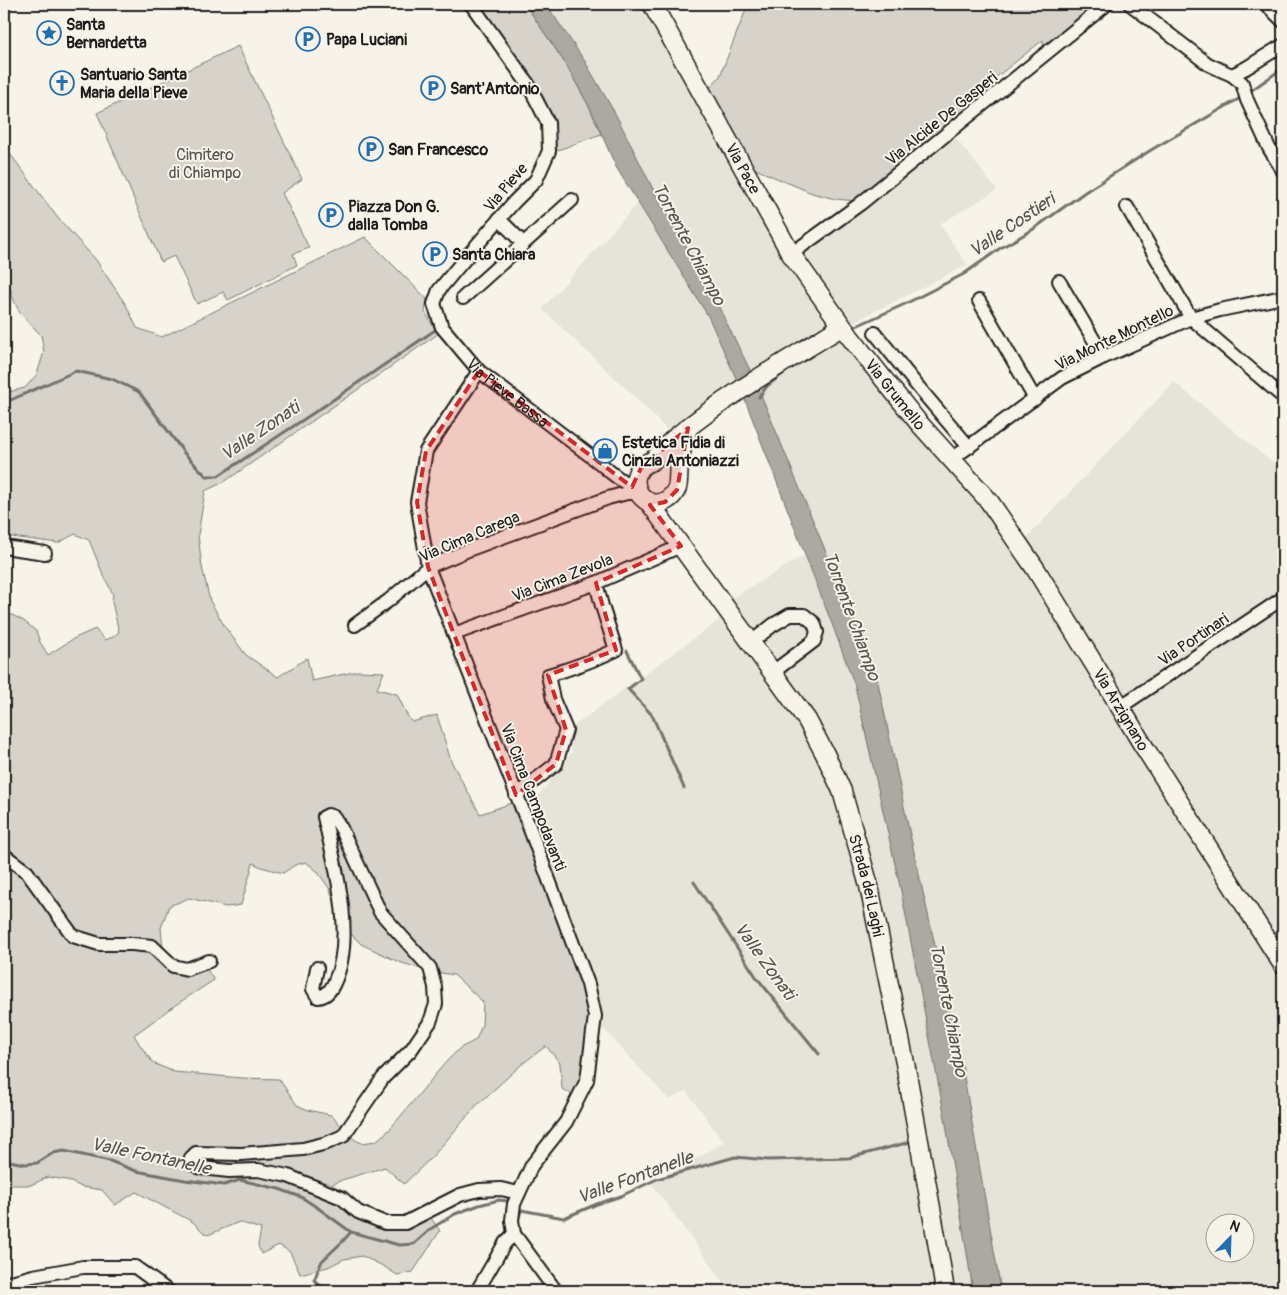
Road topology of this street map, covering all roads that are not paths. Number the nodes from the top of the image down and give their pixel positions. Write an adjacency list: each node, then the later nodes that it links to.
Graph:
1 (471, 4): 12 (street, Via Pieve)
2 (652, 4): 14 (street, Via Pace)
3 (1107, 4): 14 (street, Via Alcide De Gasperi)
4 (1130, 4): 8 (street)
5 (1266, 4): 6 (street)
6 (1283, 21)
7 (1283, 46): 8 (street)
8 (1237, 79): 9 (street)
9 (1281, 163)
10 (572, 200): 13 (street)
11 (1127, 207): 20 (street)
12 (499, 219): 13 (street); 19 (street, Via Pieve)
13 (523, 243): 17 (street)
14 (791, 254): 21 (street, Via Pace)
15 (1058, 281): 23 (street)
16 (1283, 297): 20 (street, Via Monte Montello)
17 (463, 298)
18 (979, 301): 26 (street)
19 (434, 304): 24 (street, Via Pieve Bassa)
20 (1191, 318): 23 (street, Via Monte Montello); 25 (street)
21 (841, 327): 27 (street); 29 (street, Via Grumello)
22 (875, 333): 28 (street)
23 (1104, 357): 26 (street, Via Monte Montello)
24 (479, 371): 30 (street, Via Pieve Bassa); 40 (street, Via Cima Campodavanti)
25 (1283, 397)
26 (1035, 398): 28 (street, Via Monte Montello)
27 (688, 428): 31 (street); 33 (street)
28 (969, 447): 29 (street, Via Monte Montello)
29 (952, 460): 47 (street, Via Arzignano)
30 (601, 464): 31 (street, Via Pieve Bassa); 32 (street, Via Pieve Bassa)
31 (645, 466): 33 (street, Via Pieve Bassa); 34 (street)
32 (618, 478): 34 (street, Via Pieve Bassa); 35 (street)
33 (677, 485): 34 (street); 36 (street)
34 (641, 495): 35 (street, Via Cima Carega); 36 (street, Strada dei Laghi)
35 (608, 498): 40 (street, Via Cima Carega)
36 (668, 529): 37 (street, Strada dei Laghi)
37 (681, 546): 41 (street, Via Cima Zevola); 45 (street, Strada dei Laghi)
38 (4, 547): 39 (street)
39 (46, 553)
40 (428, 567): 43 (street, Via Cima Carega); 44 (street, Via Cima Campodavanti)
41 (596, 583): 44 (street, Via Cima Zevola); 48 (street)
42 (1283, 598): 47 (street, Via Portinari)
43 (355, 625)
44 (454, 634): 48 (street, Via Cima Campodavanti)
45 (750, 642): 46 (street, Strada dei Laghi); 46 (street)
46 (772, 672): 59 (street, Strada dei Laghi)
47 (1120, 707): 51 (street, Via Arzignano)
48 (516, 795): 53 (street, Via Cima Campodavanti)
49 (4, 855): 50 (street)
50 (209, 961)
51 (1283, 965)
52 (317, 968): 53 (street)
53 (519, 1193): 54 (street, Via Cima Campodavanti)
54 (514, 1234): 57 (street); 58 (street)
55 (4, 1284): 56 (street)
56 (168, 1291)
57 (477, 1291)
58 (556, 1291)
59 (945, 1291)

